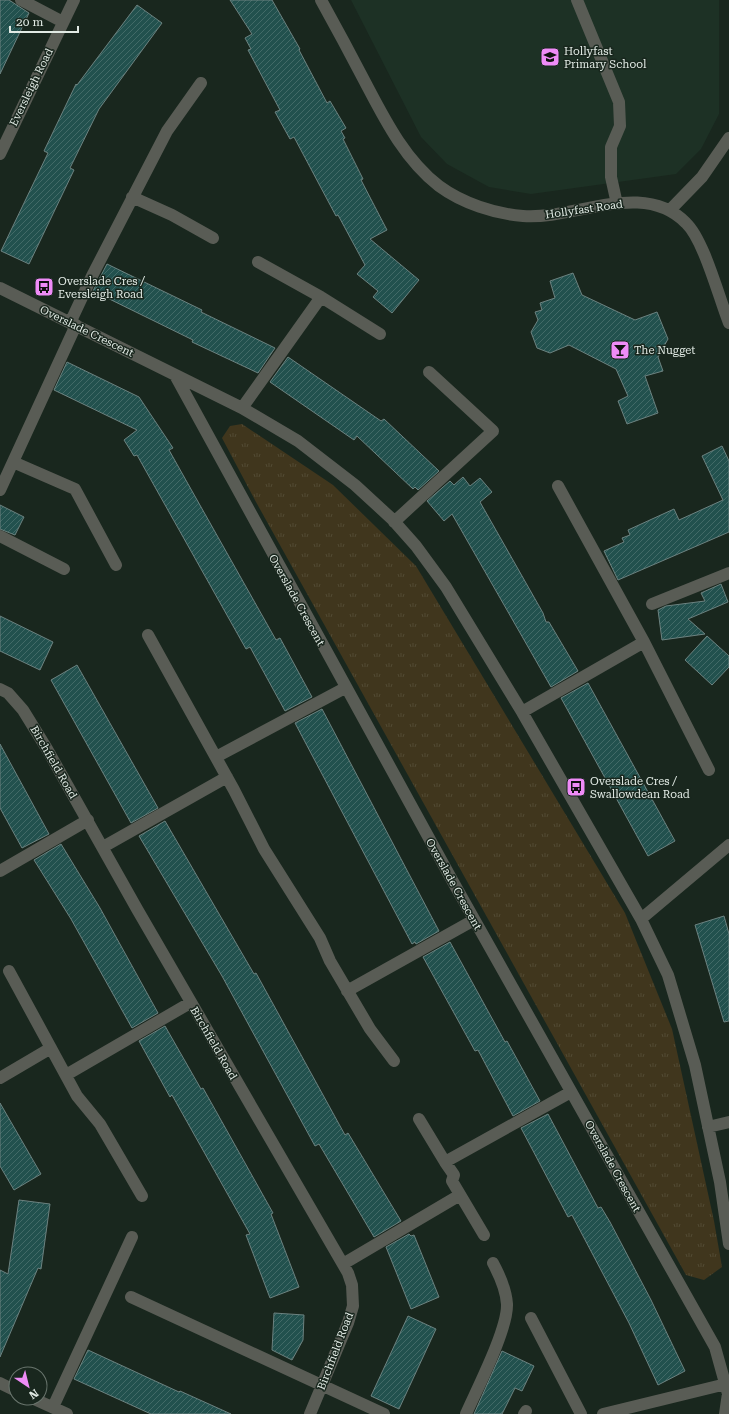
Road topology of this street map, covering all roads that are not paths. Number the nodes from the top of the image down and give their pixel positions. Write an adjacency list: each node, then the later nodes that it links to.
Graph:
1 (21, 0): 5 (street)
2 (74, 0): 5 (street, Eversleigh Road)
3 (321, 0): 10 (street, Hollyfast Road)
4 (577, 0): 10 (street)
5 (63, 22): 8 (street, Eversleigh Road)
6 (201, 83): 9 (street)
7 (729, 138): 11 (street)
8 (0, 154)
9 (132, 197): 12 (street); 17 (street)
10 (617, 204): 11 (street, Hollyfast Road)
11 (670, 210): 16 (street, Hollyfast Road)
12 (213, 238)
13 (258, 262): 15 (street)
14 (0, 288): 17 (street, Overslade Crescent)
15 (321, 297): 18 (street); 21 (street)
16 (729, 323)
17 (73, 324): 20 (street, Overslade Crescent); 22 (street)
18 (380, 334)
19 (429, 372): 25 (street)
20 (175, 375): 21 (street, Overslade Crescent); 33 (street, Overslade Crescent)
21 (242, 408): 25 (street, Overslade Crescent)
22 (13, 462): 24 (street); 27 (street)
23 (558, 486): 32 (street)
24 (0, 490)
25 (394, 522): 35 (street, Overslade Crescent)
26 (0, 536): 28 (street)
27 (116, 565)
28 (64, 568)
29 (729, 573): 30 (street)
30 (652, 604)
31 (148, 635): 36 (street)
32 (644, 642): 35 (street); 37 (street)
33 (345, 688): 36 (street); 44 (street, Overslade Crescent)
34 (0, 689): 39 (street, Birchfield Road)
35 (522, 712): 43 (street, Overslade Crescent)
36 (216, 757): 38 (street)
37 (709, 770)
38 (227, 777): 41 (street); 46 (street)
39 (88, 820): 41 (street, Birchfield Road); 42 (street)
40 (729, 845): 43 (street)
41 (103, 847): 47 (street, Birchfield Road)
42 (0, 871)
43 (641, 919): 55 (street, Overslade Crescent)
44 (474, 920): 46 (street); 52 (street, Overslade Crescent)
45 (9, 971): 48 (street)
46 (347, 991): 49 (street)
47 (190, 1002): 50 (street); 63 (street, Birchfield Road)
48 (51, 1048): 50 (street); 51 (street)
49 (394, 1061)
50 (66, 1075): 58 (street)
51 (0, 1078)
52 (571, 1092): 56 (street); 67 (street, Overslade Crescent)
53 (419, 1119): 56 (street)
54 (729, 1122): 55 (street)
55 (708, 1127): 61 (street, Overslade Crescent)
56 (445, 1162): 57 (street)
57 (460, 1195): 59 (street); 63 (street)
58 (142, 1196)
59 (484, 1235)
60 (132, 1237): 69 (street)
61 (729, 1244)
62 (493, 1263): 73 (street)
63 (343, 1264): 66 (street, Birchfield Road)
64 (131, 1298): 66 (street)
65 (531, 1318): 74 (street)
66 (322, 1385): 71 (street, Birchfield Road); 72 (street)
67 (728, 1387): 75 (street); 76 (street, Overslade Crescent)
68 (48, 1405): 69 (street)
69 (53, 1407): 70 (street)
70 (67, 1414)
71 (310, 1414)
72 (384, 1414)
73 (466, 1414)
74 (581, 1414)
75 (603, 1414)
76 (726, 1414)

